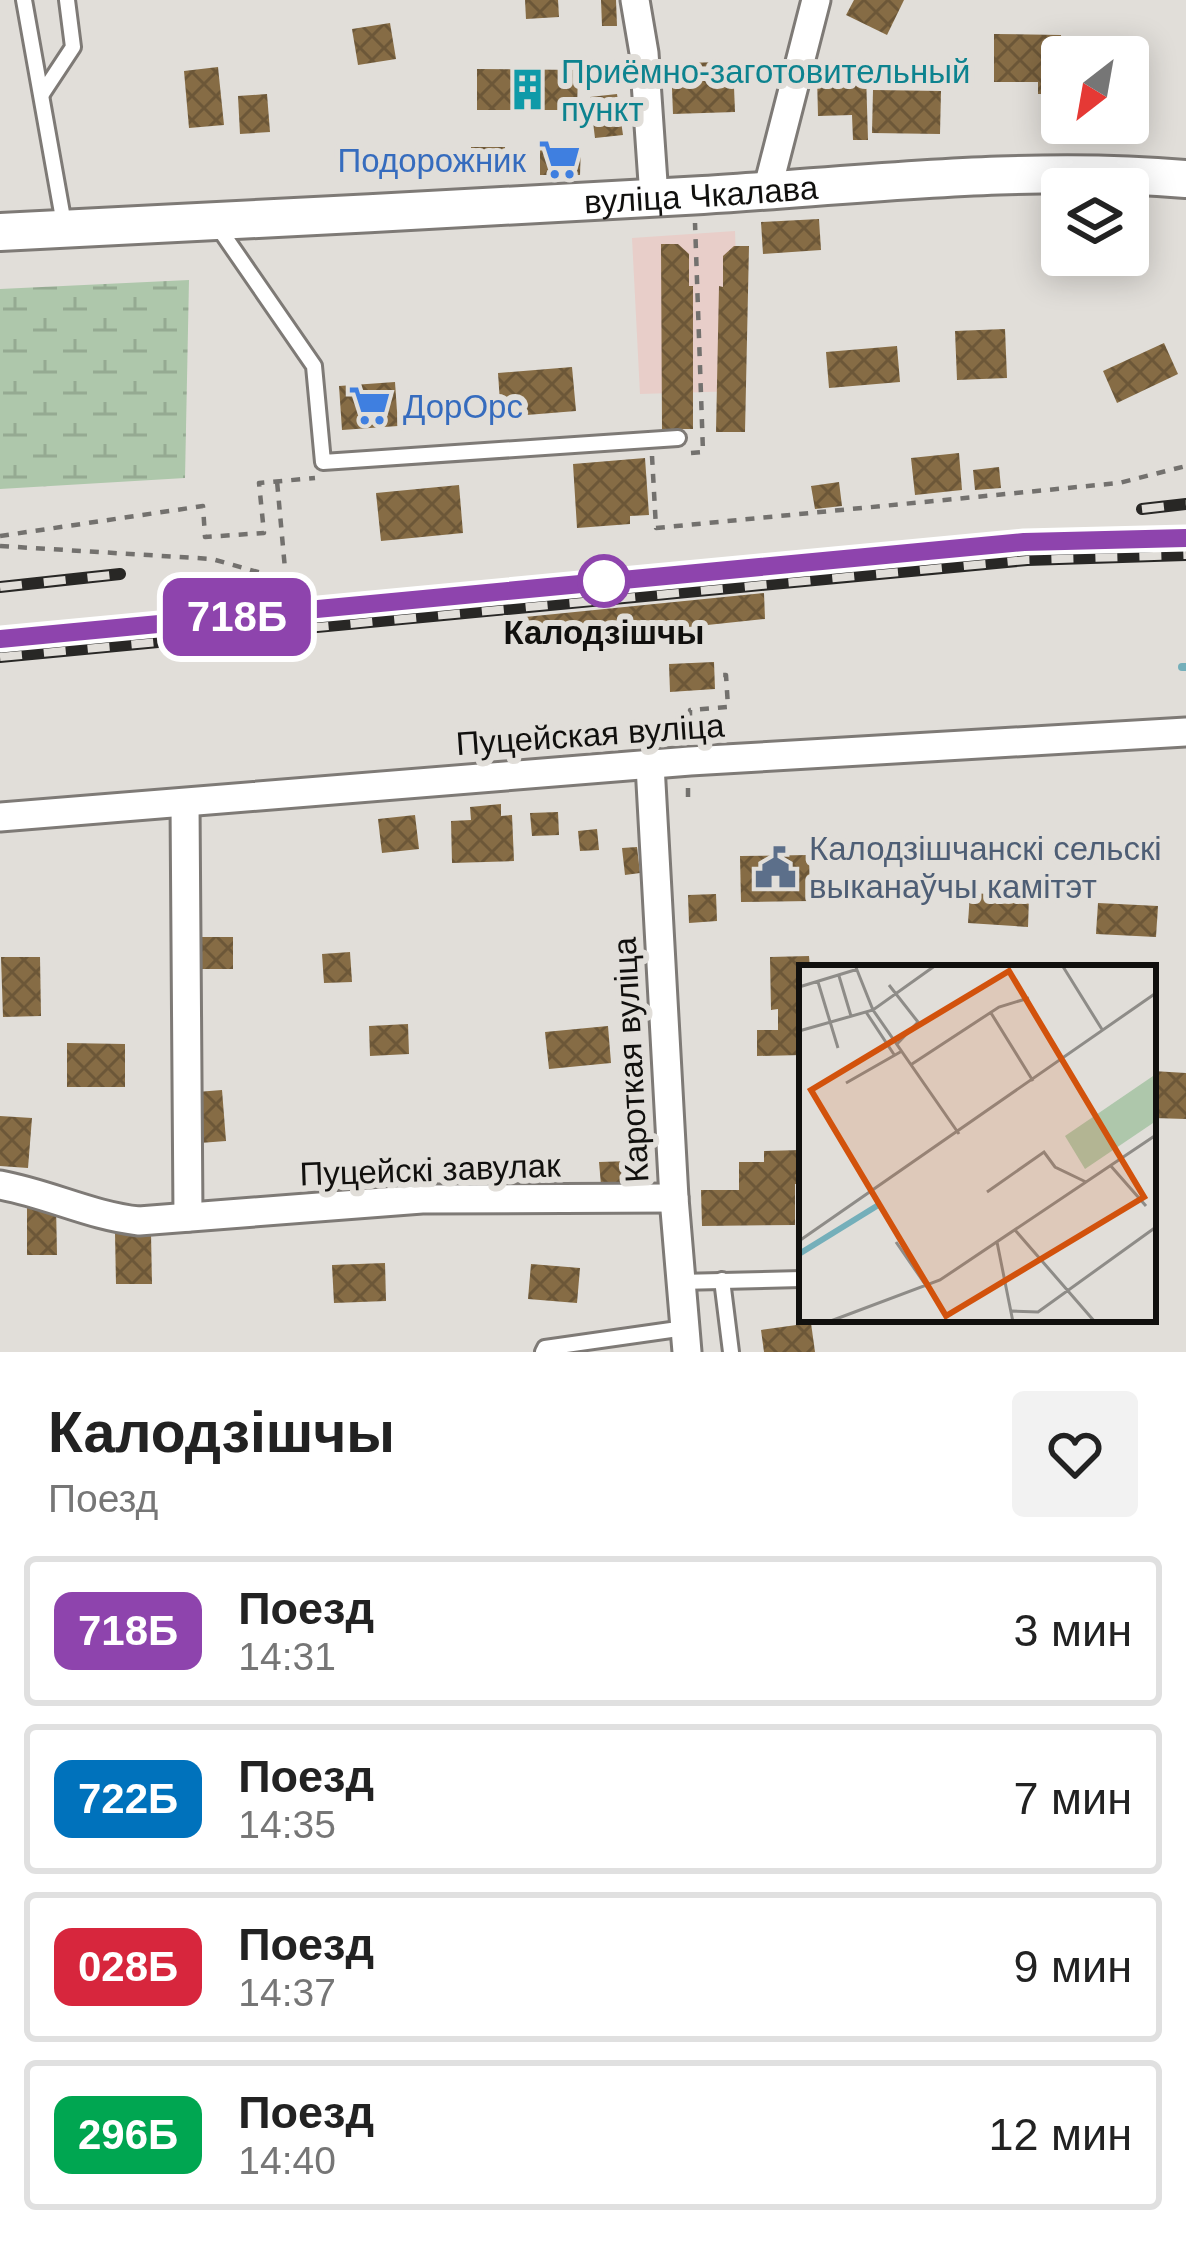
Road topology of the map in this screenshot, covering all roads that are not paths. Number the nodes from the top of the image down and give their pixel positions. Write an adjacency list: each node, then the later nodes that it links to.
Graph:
1 (24, 0): 5 (lane)
2 (67, 0): 5 (lane)
3 (635, 0): 8 (street)
4 (816, 0): 7 (street)
5 (42, 94): 10 (lane)
6 (1186, 178): 7 (street, вуліца Чкалава)
7 (767, 190): 8 (street, вуліца Чкалава)
8 (654, 197): 9 (street, вуліца Чкалава)
9 (214, 220): 10 (street, вуліца Чкалава); 12 (lane)
10 (64, 229): 11 (street, вуліца Чкалава)
11 (0, 232)
12 (678, 437)
13 (1186, 732): 14 (street, Пуцейская вуліца)
14 (650, 765): 15 (street, Пуцейская вуліца); 18 (street, Кароткая вуліца)
15 (185, 802): 16 (street, Пуцейская вуліца); 19 (street)
16 (0, 818)
17 (0, 1185): 19 (street, Пуцейскі завулак)
18 (674, 1198): 19 (street, Пуцейскі завулак); 22 (street, Кароткая вуліца)
19 (188, 1216)
20 (799, 1279): 21 (lane)
21 (722, 1280): 22 (lane); 25 (lane)
22 (679, 1282): 23 (street, Кароткая вуліца)
23 (686, 1340): 24 (lane)
24 (543, 1352)
25 (731, 1352)

